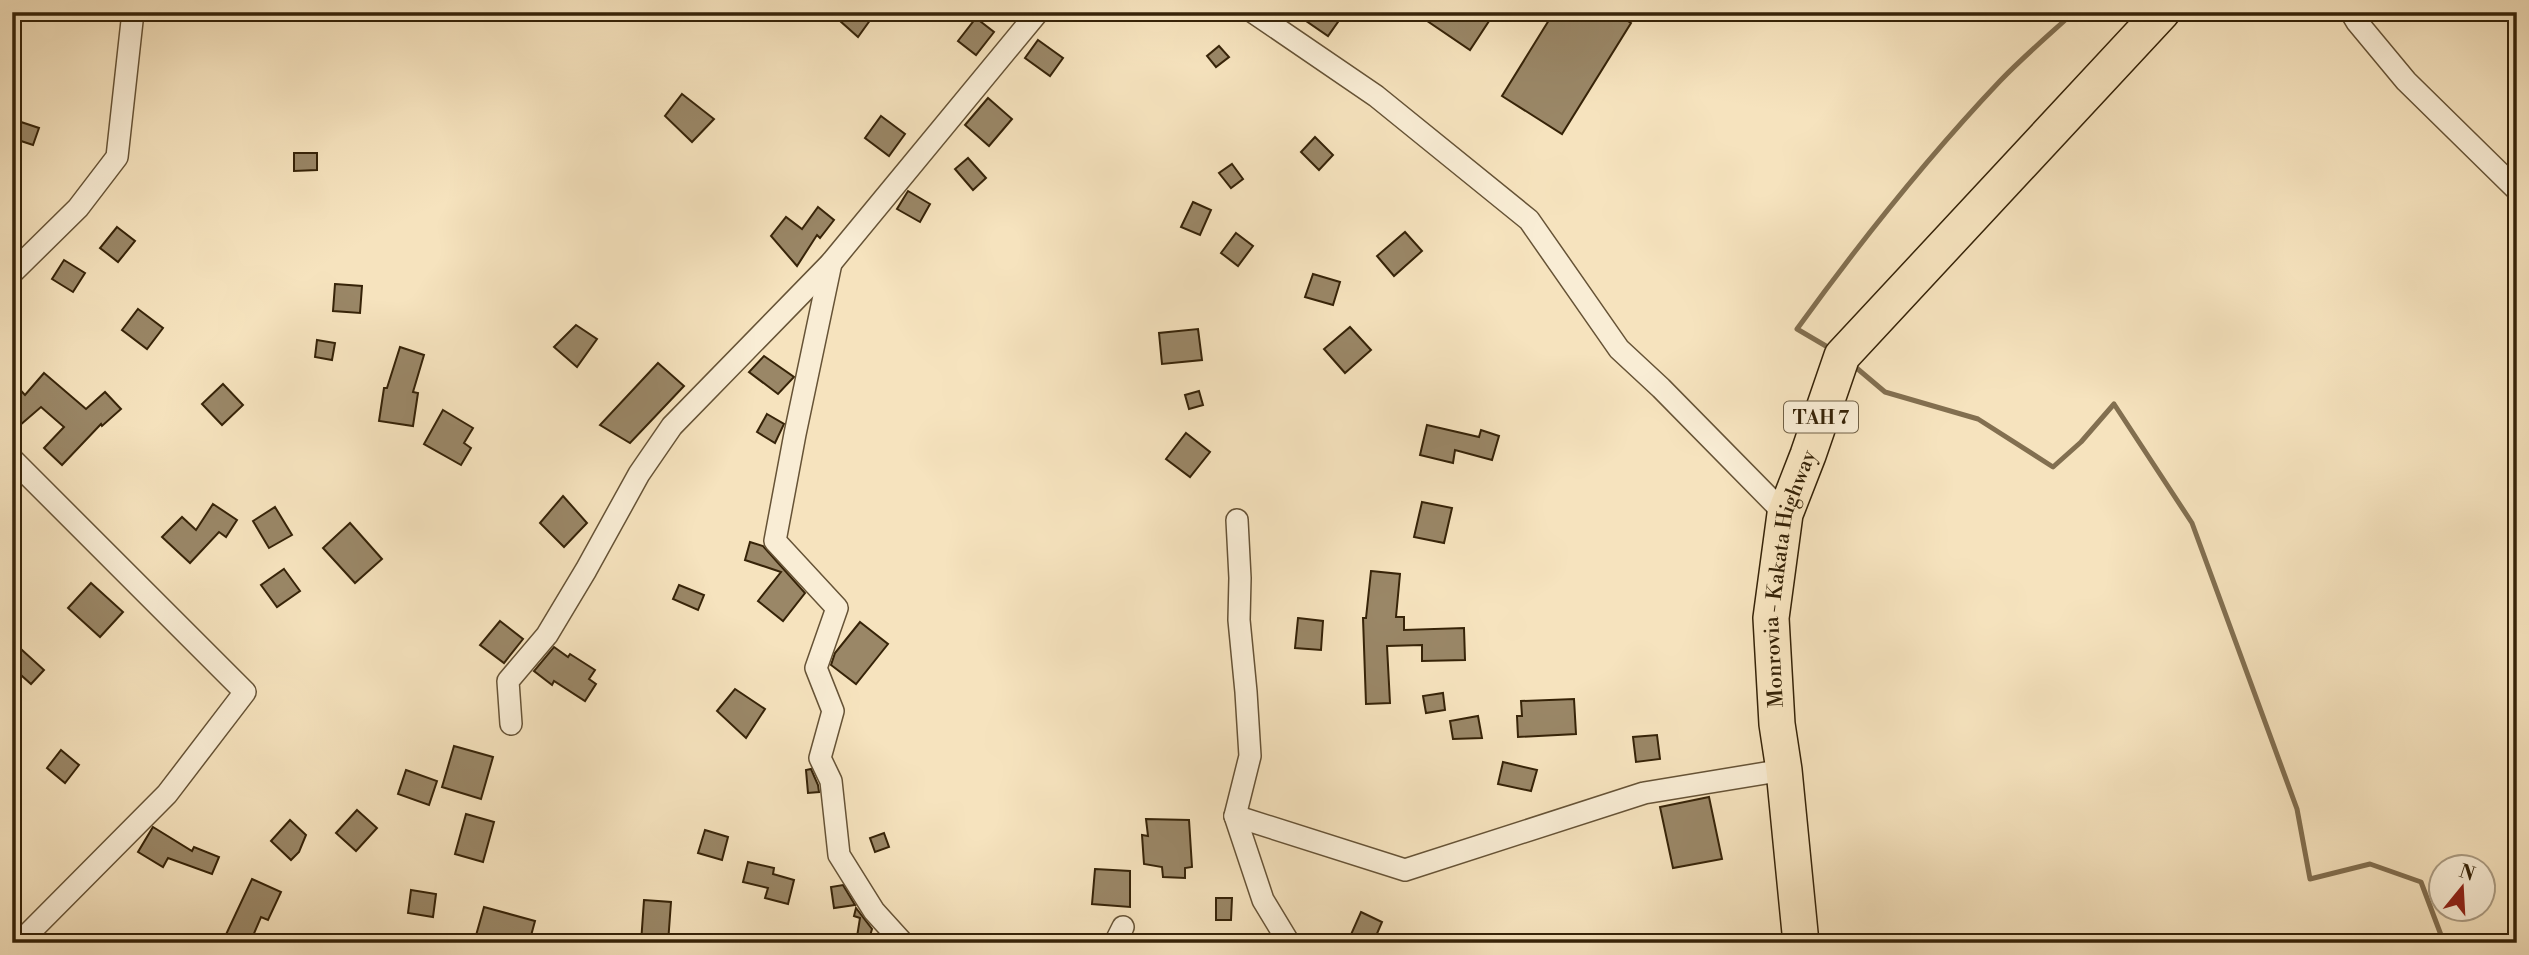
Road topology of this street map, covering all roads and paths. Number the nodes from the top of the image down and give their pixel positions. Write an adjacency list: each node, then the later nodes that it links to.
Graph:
1 (133, 12): 8 (street)
2 (1038, 12): 7 (street)
3 (1253, 12): 10 (street)
4 (2162, 12): 10 (highway, Monrovia - Kakata Highway / TAH 7)
5 (2351, 12): 6 (street)
6 (2517, 190)
7 (831, 263): 12 (street); 16 (street)
8 (12, 273)
9 (12, 459): 15 (street)
10 (1785, 514): 13 (highway, Monrovia - Kakata Highway / TAH 7)
11 (1237, 520): 14 (street)
12 (511, 724)
13 (1784, 770): 14 (street); 18 (highway, Monrovia - Kakata Highway / TAH 7)
14 (1234, 816): 17 (street)
15 (19, 943)
16 (903, 943)
17 (1289, 943)
18 (1801, 943)

